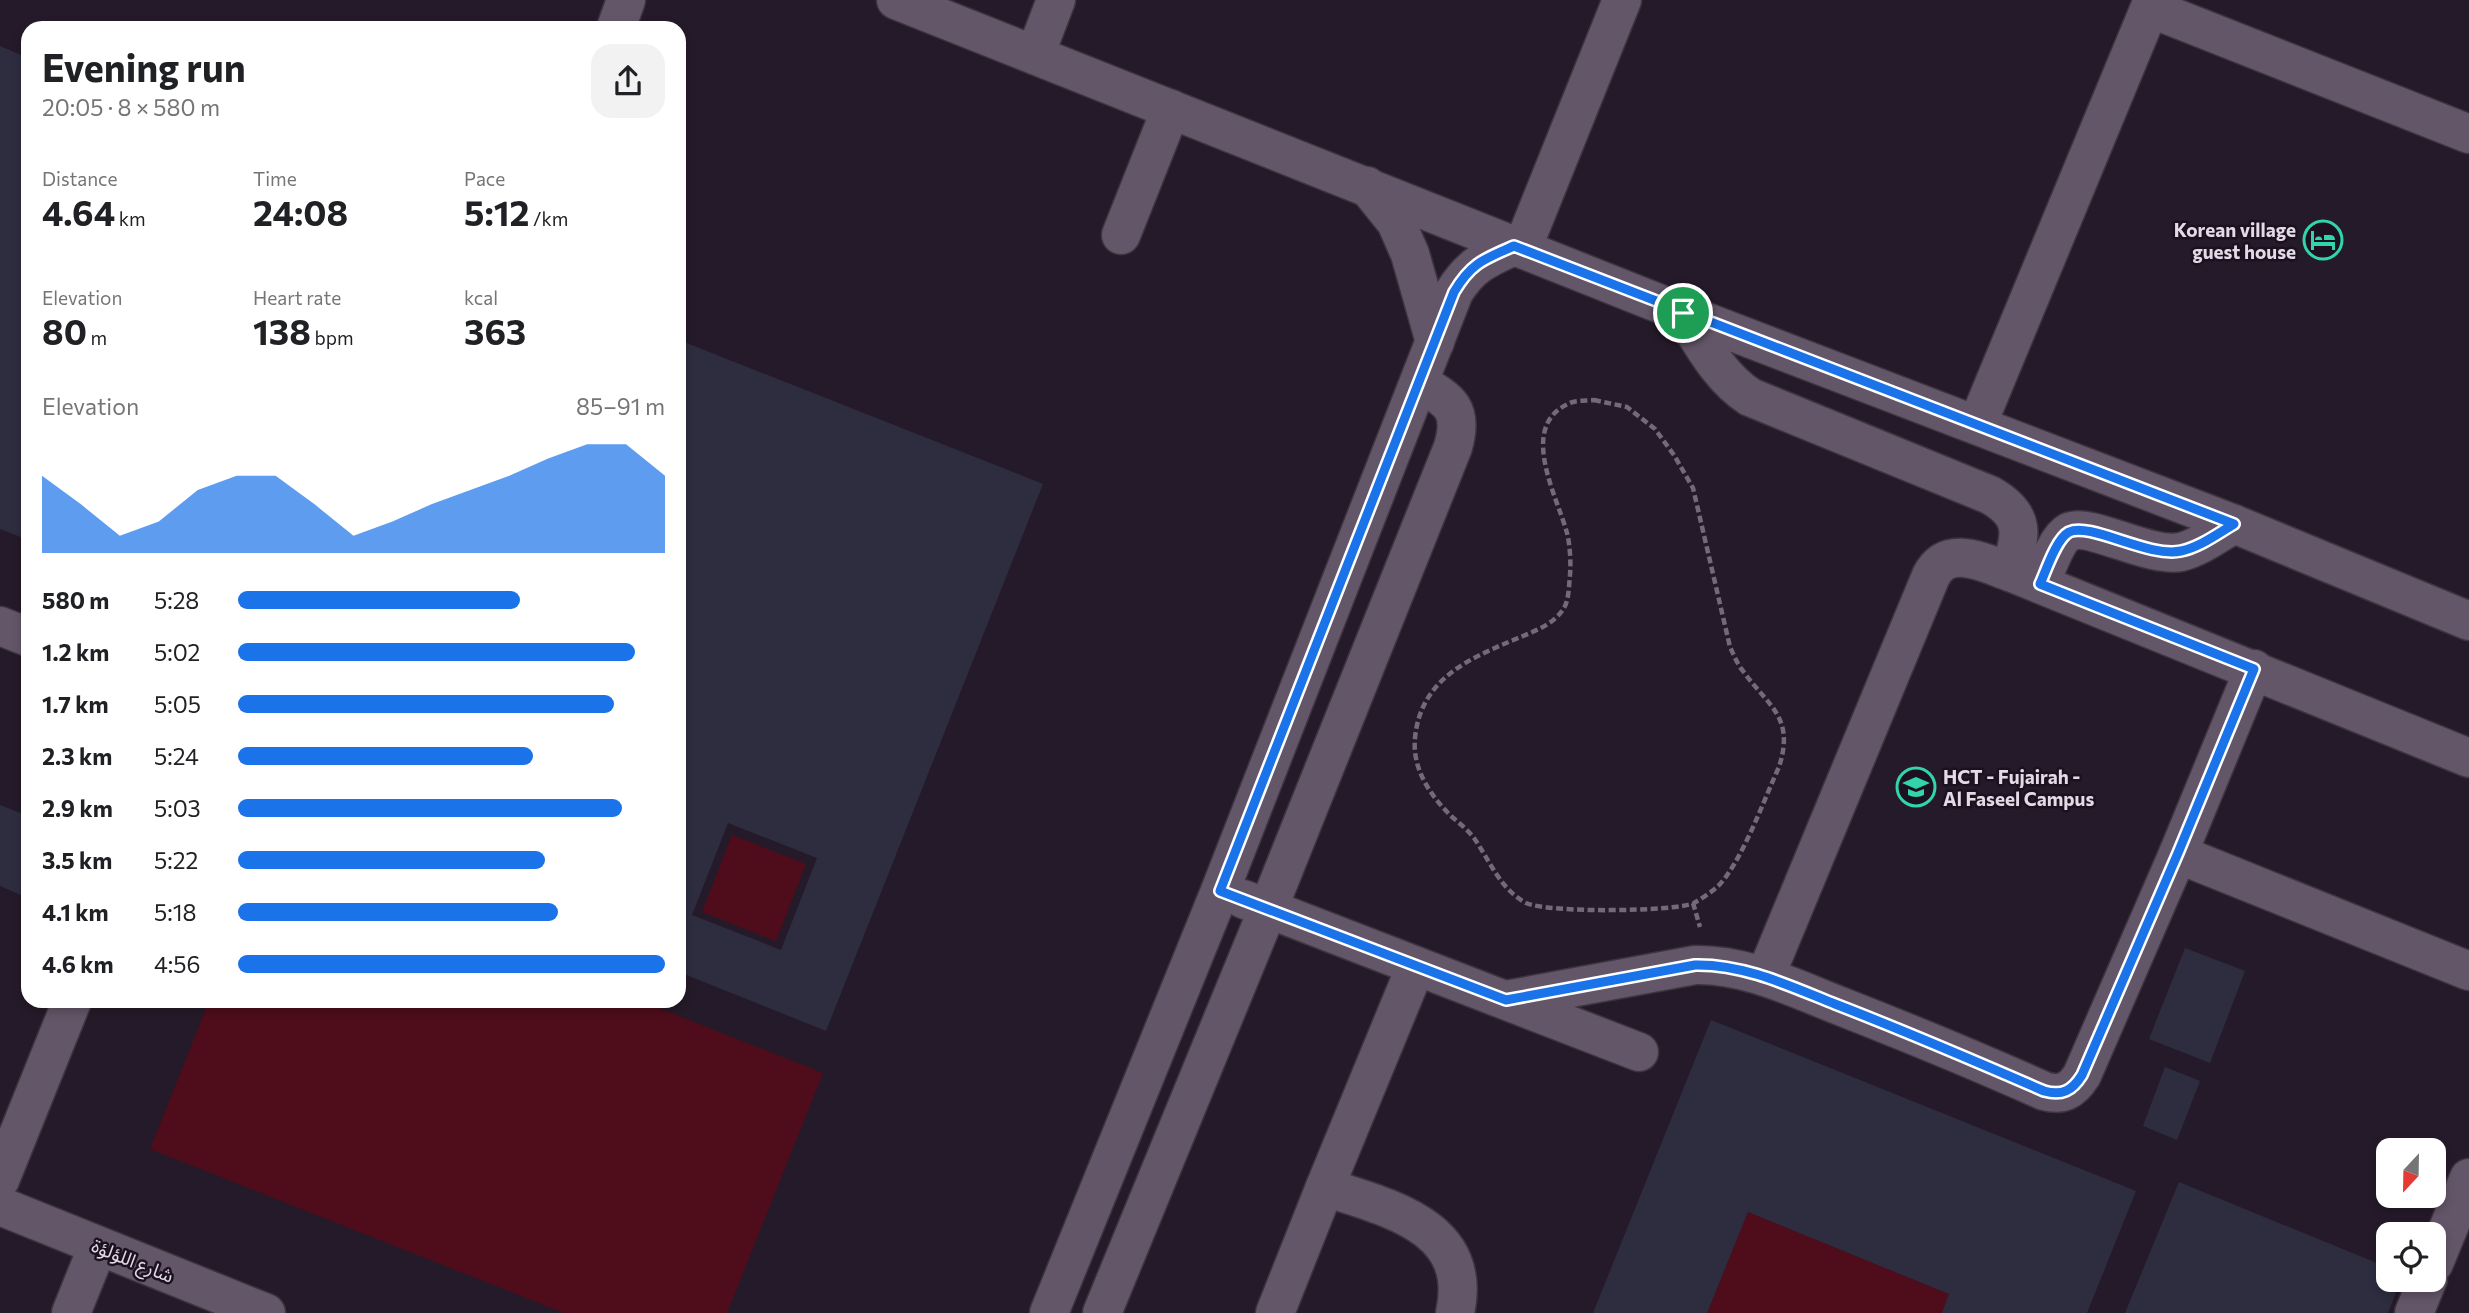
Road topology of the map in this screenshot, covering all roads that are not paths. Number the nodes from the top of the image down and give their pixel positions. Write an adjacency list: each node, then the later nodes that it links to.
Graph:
1 (626, 0): 6 (street)
2 (896, 0): 7 (street)
3 (1056, 0): 7 (street)
4 (1622, 0): 12 (street)
5 (2152, 4): 9 (street); 16 (street)
6 (618, 21)
7 (1035, 55): 8 (street)
8 (1171, 109): 10 (street); 11 (street)
9 (2469, 134)
10 (1367, 186): 12 (street); 14 (street)
11 (1121, 235)
12 (1518, 248): 13 (street); 14 (street)
13 (1683, 313): 16 (street); 18 (street)
14 (1435, 342): 15 (street)
15 (1419, 383): 25 (street); 26 (street)
16 (1977, 425): 17 (street)
17 (2234, 524): 18 (street); 19 (street)
18 (2025, 578): 22 (street); 29 (street)
19 (2469, 621)
20 (0, 626): 21 (street)
21 (21, 634)
22 (2254, 669): 23 (street); 24 (street)
23 (2469, 758)
24 (2178, 853): 28 (street); 29 (street)
25 (1220, 891): 26 (street); 42 (street)
26 (1268, 909): 27 (street); 43 (street)
27 (1416, 966): 30 (street); 35 (street)
28 (2469, 971)
29 (1765, 976): 30 (street)
30 (1506, 1000): 32 (street)
31 (69, 1008): 34 (street)
32 (1639, 1052)
33 (2469, 1178): 37 (street)
34 (0, 1180)
35 (1325, 1187): 44 (street); 45 (street)
36 (0, 1206): 38 (street, شارع اللؤلؤة)
37 (2446, 1234)
38 (97, 1246): 40 (street); 41 (street, شارع اللؤلؤة)
39 (2423, 1292): 46 (street)
40 (71, 1313)
41 (266, 1313)
42 (1049, 1313)
43 (1102, 1313)
44 (1275, 1313)
45 (1455, 1313)
46 (2414, 1313)

